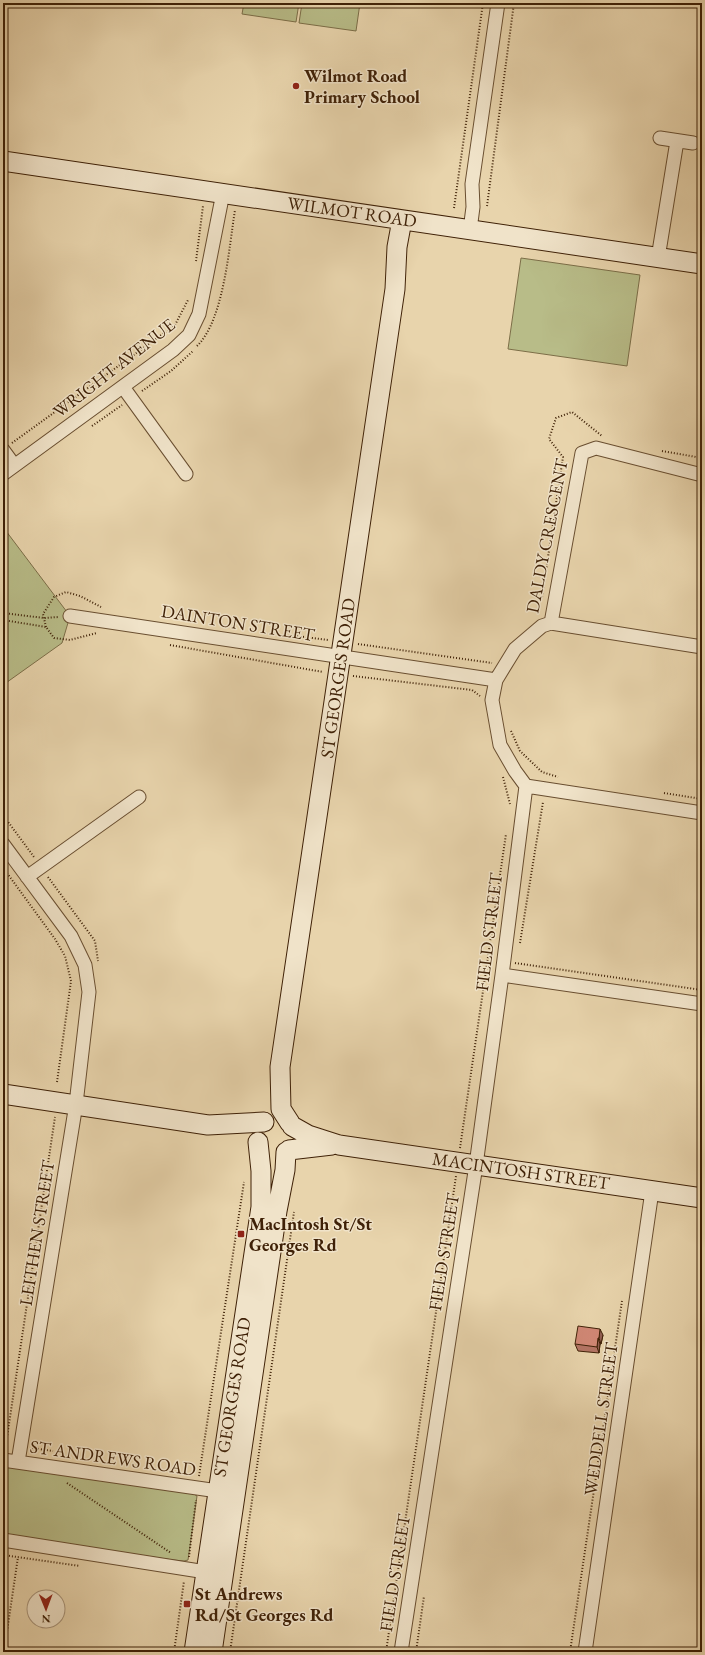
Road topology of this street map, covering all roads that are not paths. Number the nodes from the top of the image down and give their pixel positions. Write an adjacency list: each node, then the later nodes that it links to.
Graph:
1 (498, 3): 8 (street)
2 (660, 138): 3 (street)
3 (677, 141): 4 (street); 9 (street)
4 (693, 143)
5 (3, 161): 6 (street, WILMOT ROAD)
6 (223, 193): 7 (street, WILMOT ROAD); 11 (street, WRIGHT AVENUE)
7 (406, 220): 8 (street, WILMOT ROAD); 20 (street, ST GEORGES ROAD)
8 (466, 229): 9 (street, WILMOT ROAD)
9 (658, 258): 10 (street, WILMOT ROAD)
10 (702, 264)
11 (123, 387): 13 (street, WRIGHT AVENUE); 15 (street)
12 (6, 447): 13 (street)
13 (14, 465): 14 (street, WRIGHT AVENUE)
14 (3, 474)
15 (186, 474)
16 (702, 474): 18 (street, DALDY CRESCENT)
17 (70, 616): 20 (street, DAINTON STREET)
18 (551, 623): 19 (street); 21 (street, DALDY CRESCENT)
19 (702, 647)
20 (339, 665): 21 (street, DAINTON STREET); 29 (street, ST GEORGES ROAD)
21 (492, 680): 22 (street, DALDY CRESCENT)
22 (526, 786): 24 (street); 27 (street, FIELD STREET)
23 (139, 797): 26 (street)
24 (702, 813)
25 (3, 844): 26 (street)
26 (27, 877): 31 (street)
27 (508, 976): 28 (street); 38 (street, FIELD STREET)
28 (702, 1004)
29 (280, 1067): 32 (street, ST GEORGES ROAD); 34 (street, ST GEORGES ROAD)
30 (3, 1094): 31 (street)
31 (76, 1104): 33 (street); 43 (street, LEITHEN STREET)
32 (264, 1121): 33 (street); 34 (street); 35 (street)
33 (208, 1125): 35 (street)
34 (291, 1125): 36 (street, MACINTOSH STREET); 37 (street)
35 (258, 1142): 37 (street); 41 (street, ST GEORGES ROAD)
36 (339, 1145): 37 (street, MACINTOSH STREET); 38 (street, MACINTOSH STREET)
37 (288, 1151): 41 (street, ST GEORGES ROAD)
38 (467, 1163): 39 (street, MACINTOSH STREET); 49 (street, FIELD STREET)
39 (652, 1191): 40 (street, MACINTOSH STREET); 50 (street, WEDDELL STREET)
40 (702, 1198)
41 (255, 1304): 44 (street, ST GEORGES ROAD)
42 (3, 1460): 43 (street, ST ANDREWS ROAD)
43 (18, 1462): 44 (street, ST ANDREWS ROAD)
44 (227, 1493): 46 (street, ST GEORGES ROAD)
45 (3, 1542): 46 (street)
46 (211, 1583): 47 (street, ST GEORGES ROAD); 48 (street, ST GEORGES ROAD)
47 (194, 1652)
48 (212, 1652)
49 (401, 1652)
50 (585, 1652)

